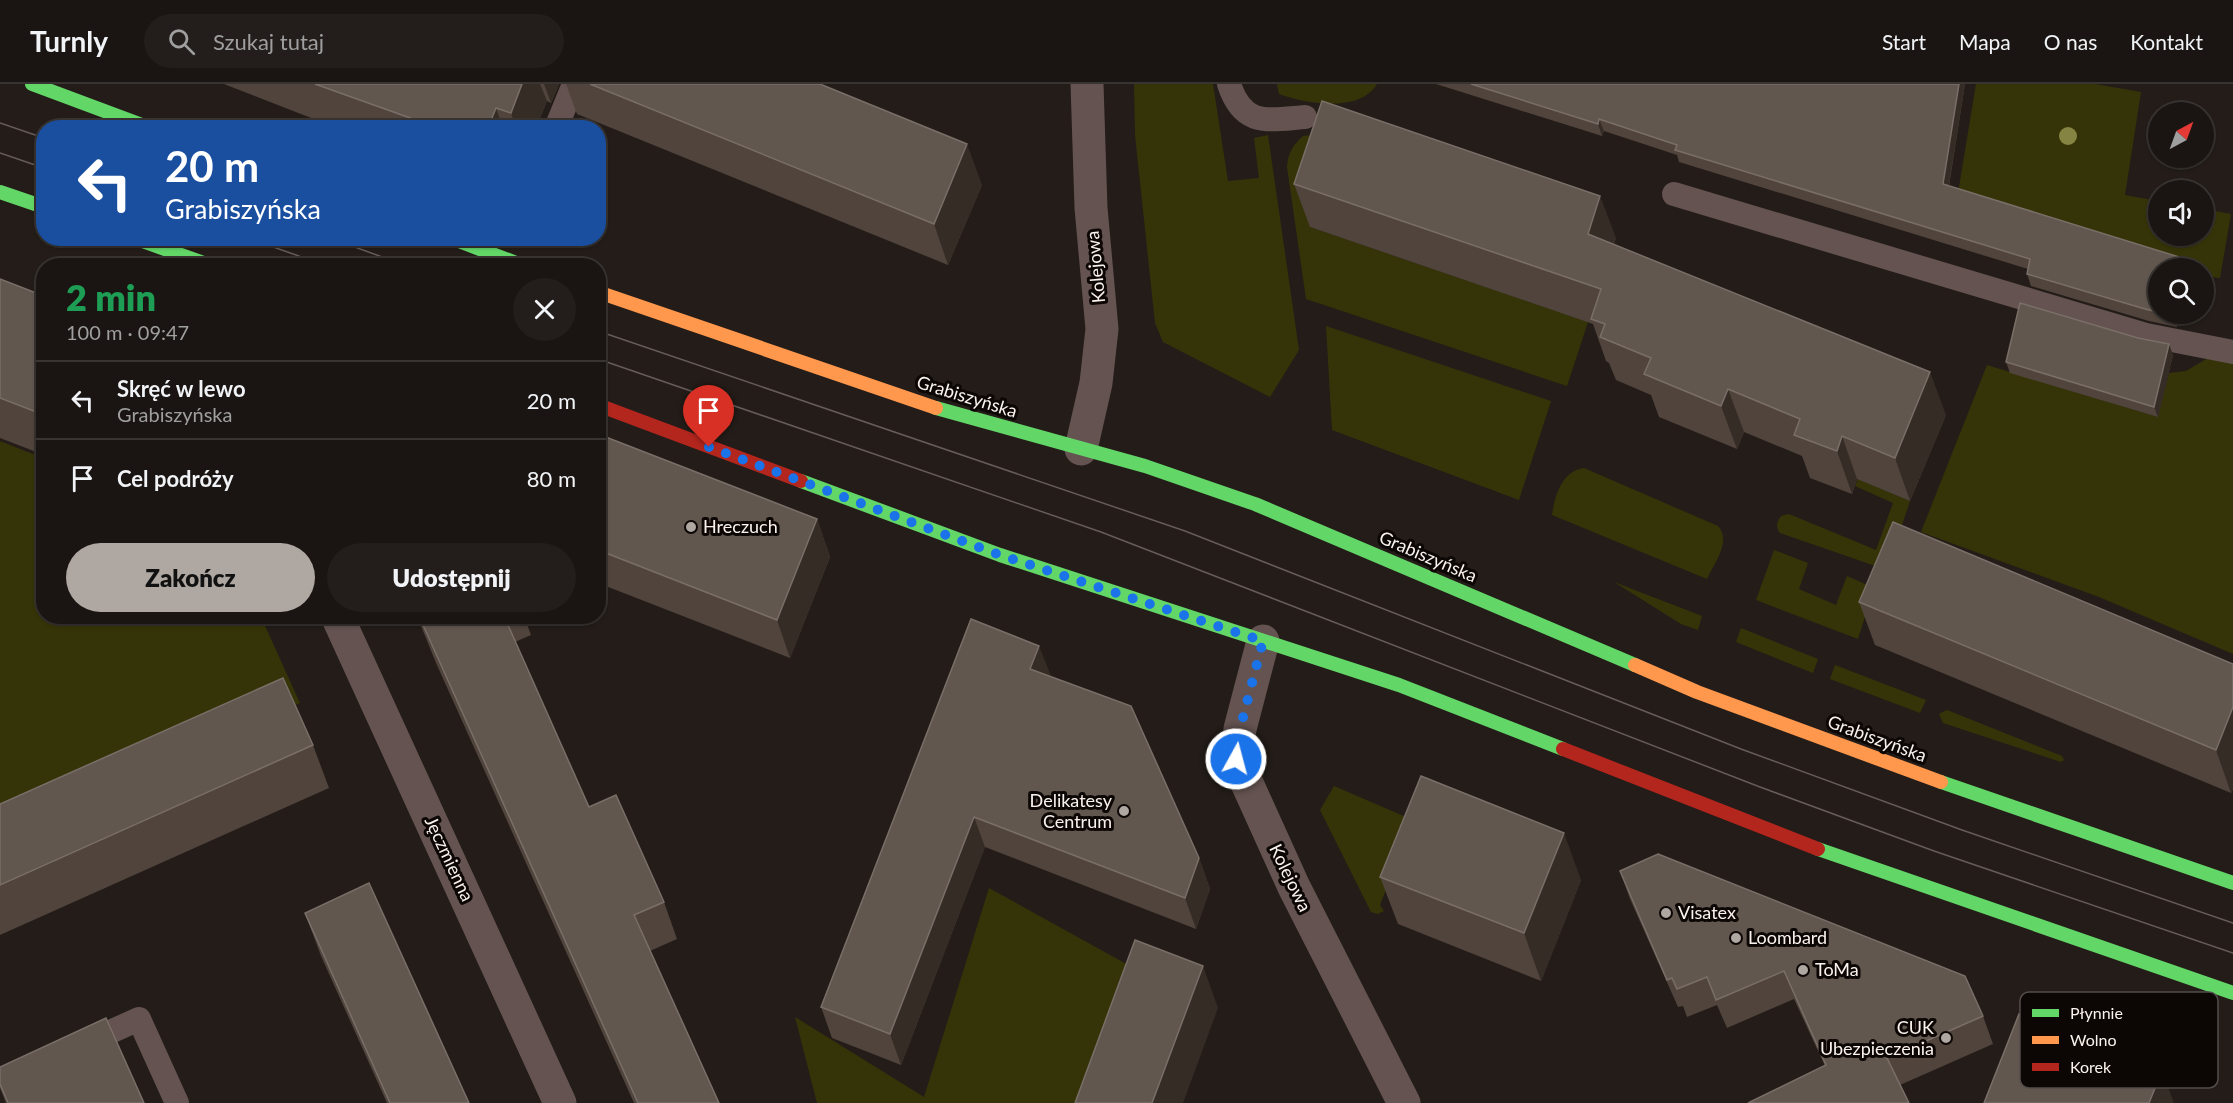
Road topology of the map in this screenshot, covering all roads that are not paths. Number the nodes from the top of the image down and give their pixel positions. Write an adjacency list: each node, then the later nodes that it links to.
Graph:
1 (32, 84): 6 (main road)
2 (574, 84): 7 (lane)
3 (1087, 84): 16 (street, Kolejowa)
4 (1229, 84): 5 (lane)
5 (1305, 117)
6 (129, 120)
7 (559, 120)
8 (0, 192): 10 (main road)
9 (1674, 194): 14 (lane)
10 (36, 204)
11 (156, 246): 12 (main road)
12 (190, 258)
13 (606, 295): 16 (main road, Grabiszyńska)
14 (2233, 352)
15 (606, 408): 18 (main road)
16 (1081, 449): 19 (main road, Grabiszyńska)
17 (341, 624): 23 (street, Jęczmienna)
18 (1263, 641): 20 (main road); 24 (street, Kolejowa)
19 (2233, 884)
20 (2233, 993)
21 (64, 1053): 22 (lane)
22 (177, 1103)
23 (560, 1103)
24 (1404, 1103)

